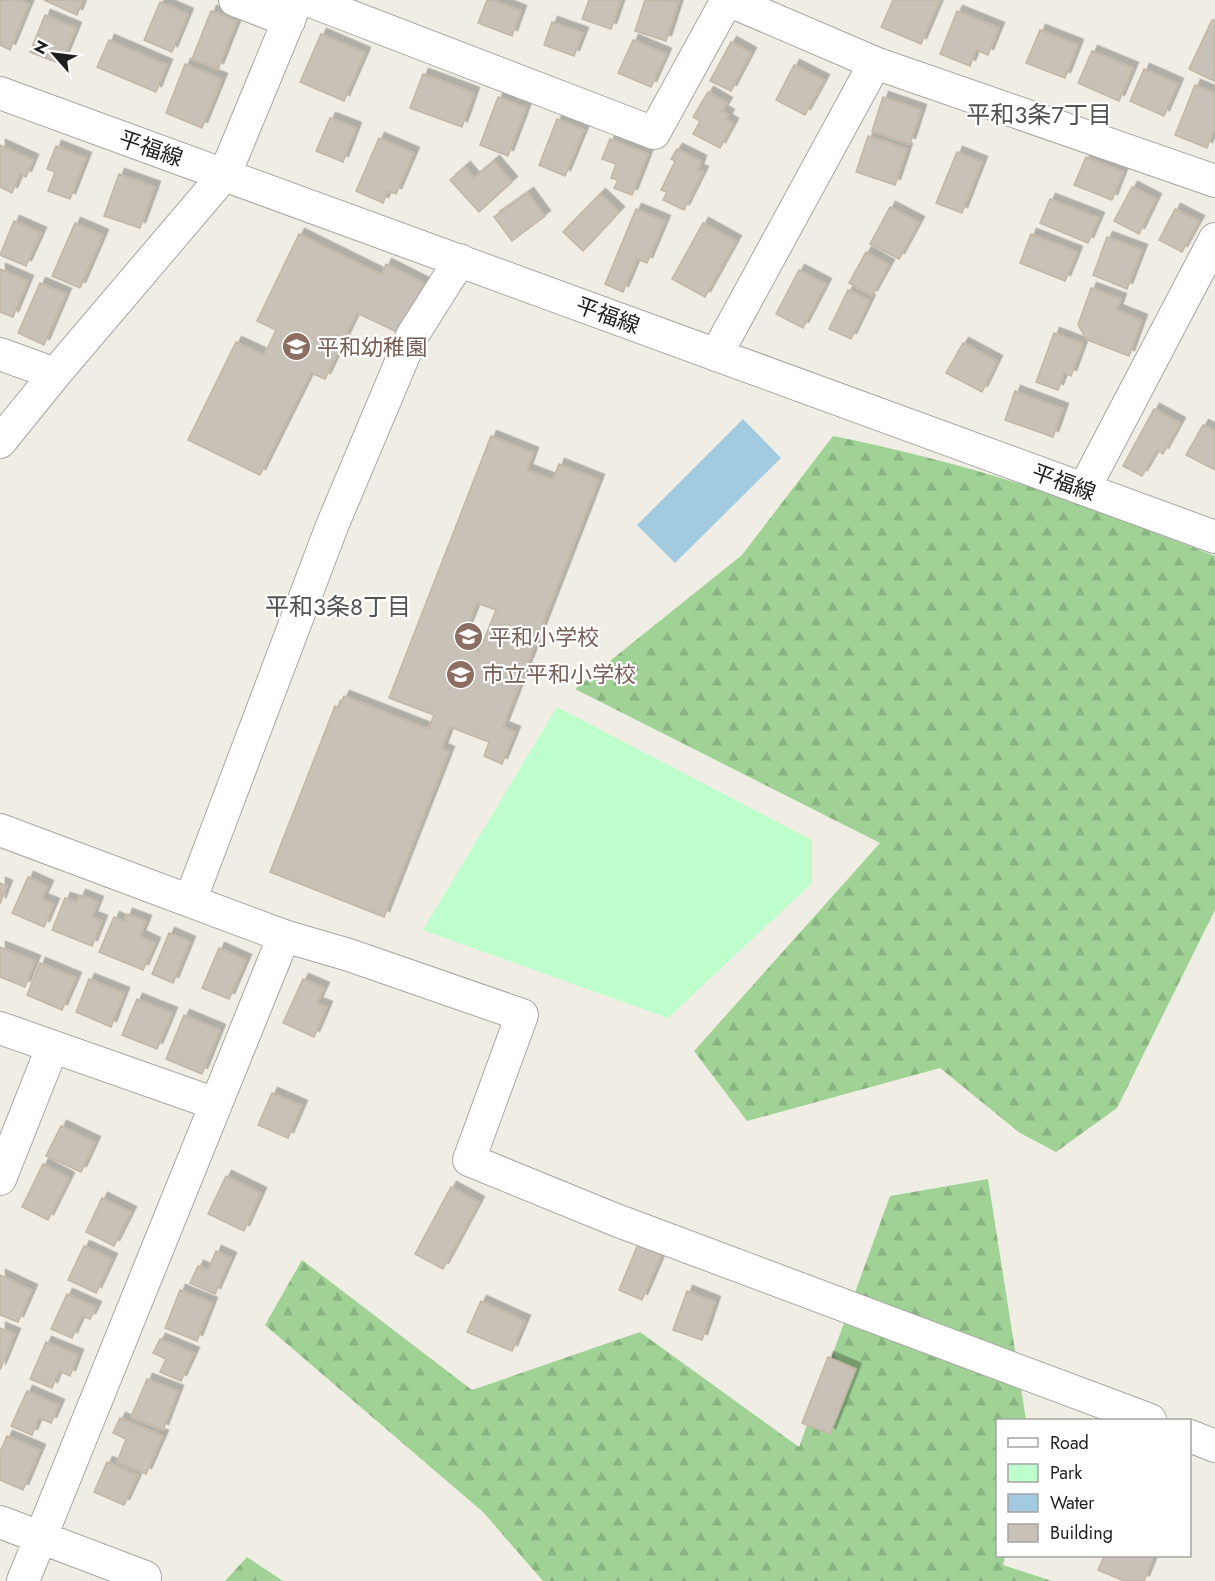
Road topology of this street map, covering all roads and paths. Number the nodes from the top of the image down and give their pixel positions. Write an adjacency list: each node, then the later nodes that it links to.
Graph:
1 (235, 0): 3 (street)
2 (727, 0): 3 (street); 4 (street)
3 (298, 7): 6 (street)
4 (875, 63): 7 (street); 11 (street)
5 (0, 93): 6 (street, 平福線)
6 (225, 174): 9 (street, 平福線); 12 (street)
7 (1215, 181)
8 (1215, 239): 14 (street)
9 (460, 260): 11 (street, 平福線); 17 (street)
10 (0, 354): 12 (street)
11 (716, 355): 14 (street, 平福線)
12 (55, 374): 13 (street)
13 (0, 442)
14 (1084, 489): 15 (street, 平福線)
15 (1215, 537)
16 (0, 830): 17 (street)
17 (190, 901): 18 (street)
18 (284, 936): 21 (street); 23 (street)
19 (0, 1028): 20 (street)
20 (52, 1048): 21 (street); 22 (street)
21 (216, 1104): 27 (street)
22 (0, 1179)
23 (1147, 1419)
24 (1191, 1436): 25 (street)
25 (1215, 1446)
26 (0, 1522): 27 (street)
27 (41, 1539): 28 (street); 29 (street)
28 (145, 1577)
29 (23, 1581)

